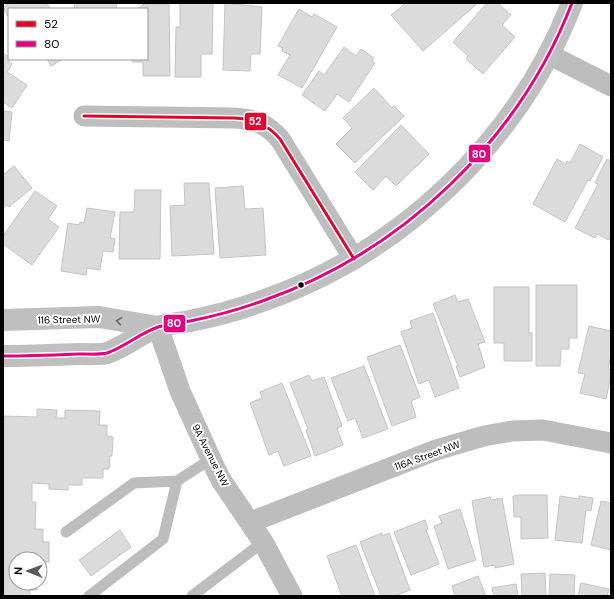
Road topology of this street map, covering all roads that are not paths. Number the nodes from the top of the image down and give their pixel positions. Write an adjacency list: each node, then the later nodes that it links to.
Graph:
1 (572, 3): 2 (street, 116 Street NW)
2 (548, 54): 3 (street); 5 (street, 116 Street NW)
3 (611, 86)
4 (84, 116): 5 (street)
5 (354, 259): 7 (street, 116 Street NW)
6 (3, 320): 7 (street, 116 Street NW, one-way to 6)
7 (158, 327): 8 (street, 116 Street NW); 10 (street, 9A Avenue NW)
8 (3, 356)
9 (611, 443): 12 (street, 116A Street NW)
10 (211, 459): 11 (lane); 12 (street, 9A Avenue NW)
11 (177, 481): 13 (lane); 15 (lane)
12 (251, 522): 14 (street, 9A Avenue NW)
13 (66, 532)
14 (263, 542): 16 (lane); 17 (street, 9A Avenue NW)
15 (88, 596)
16 (192, 596)
17 (292, 596)

